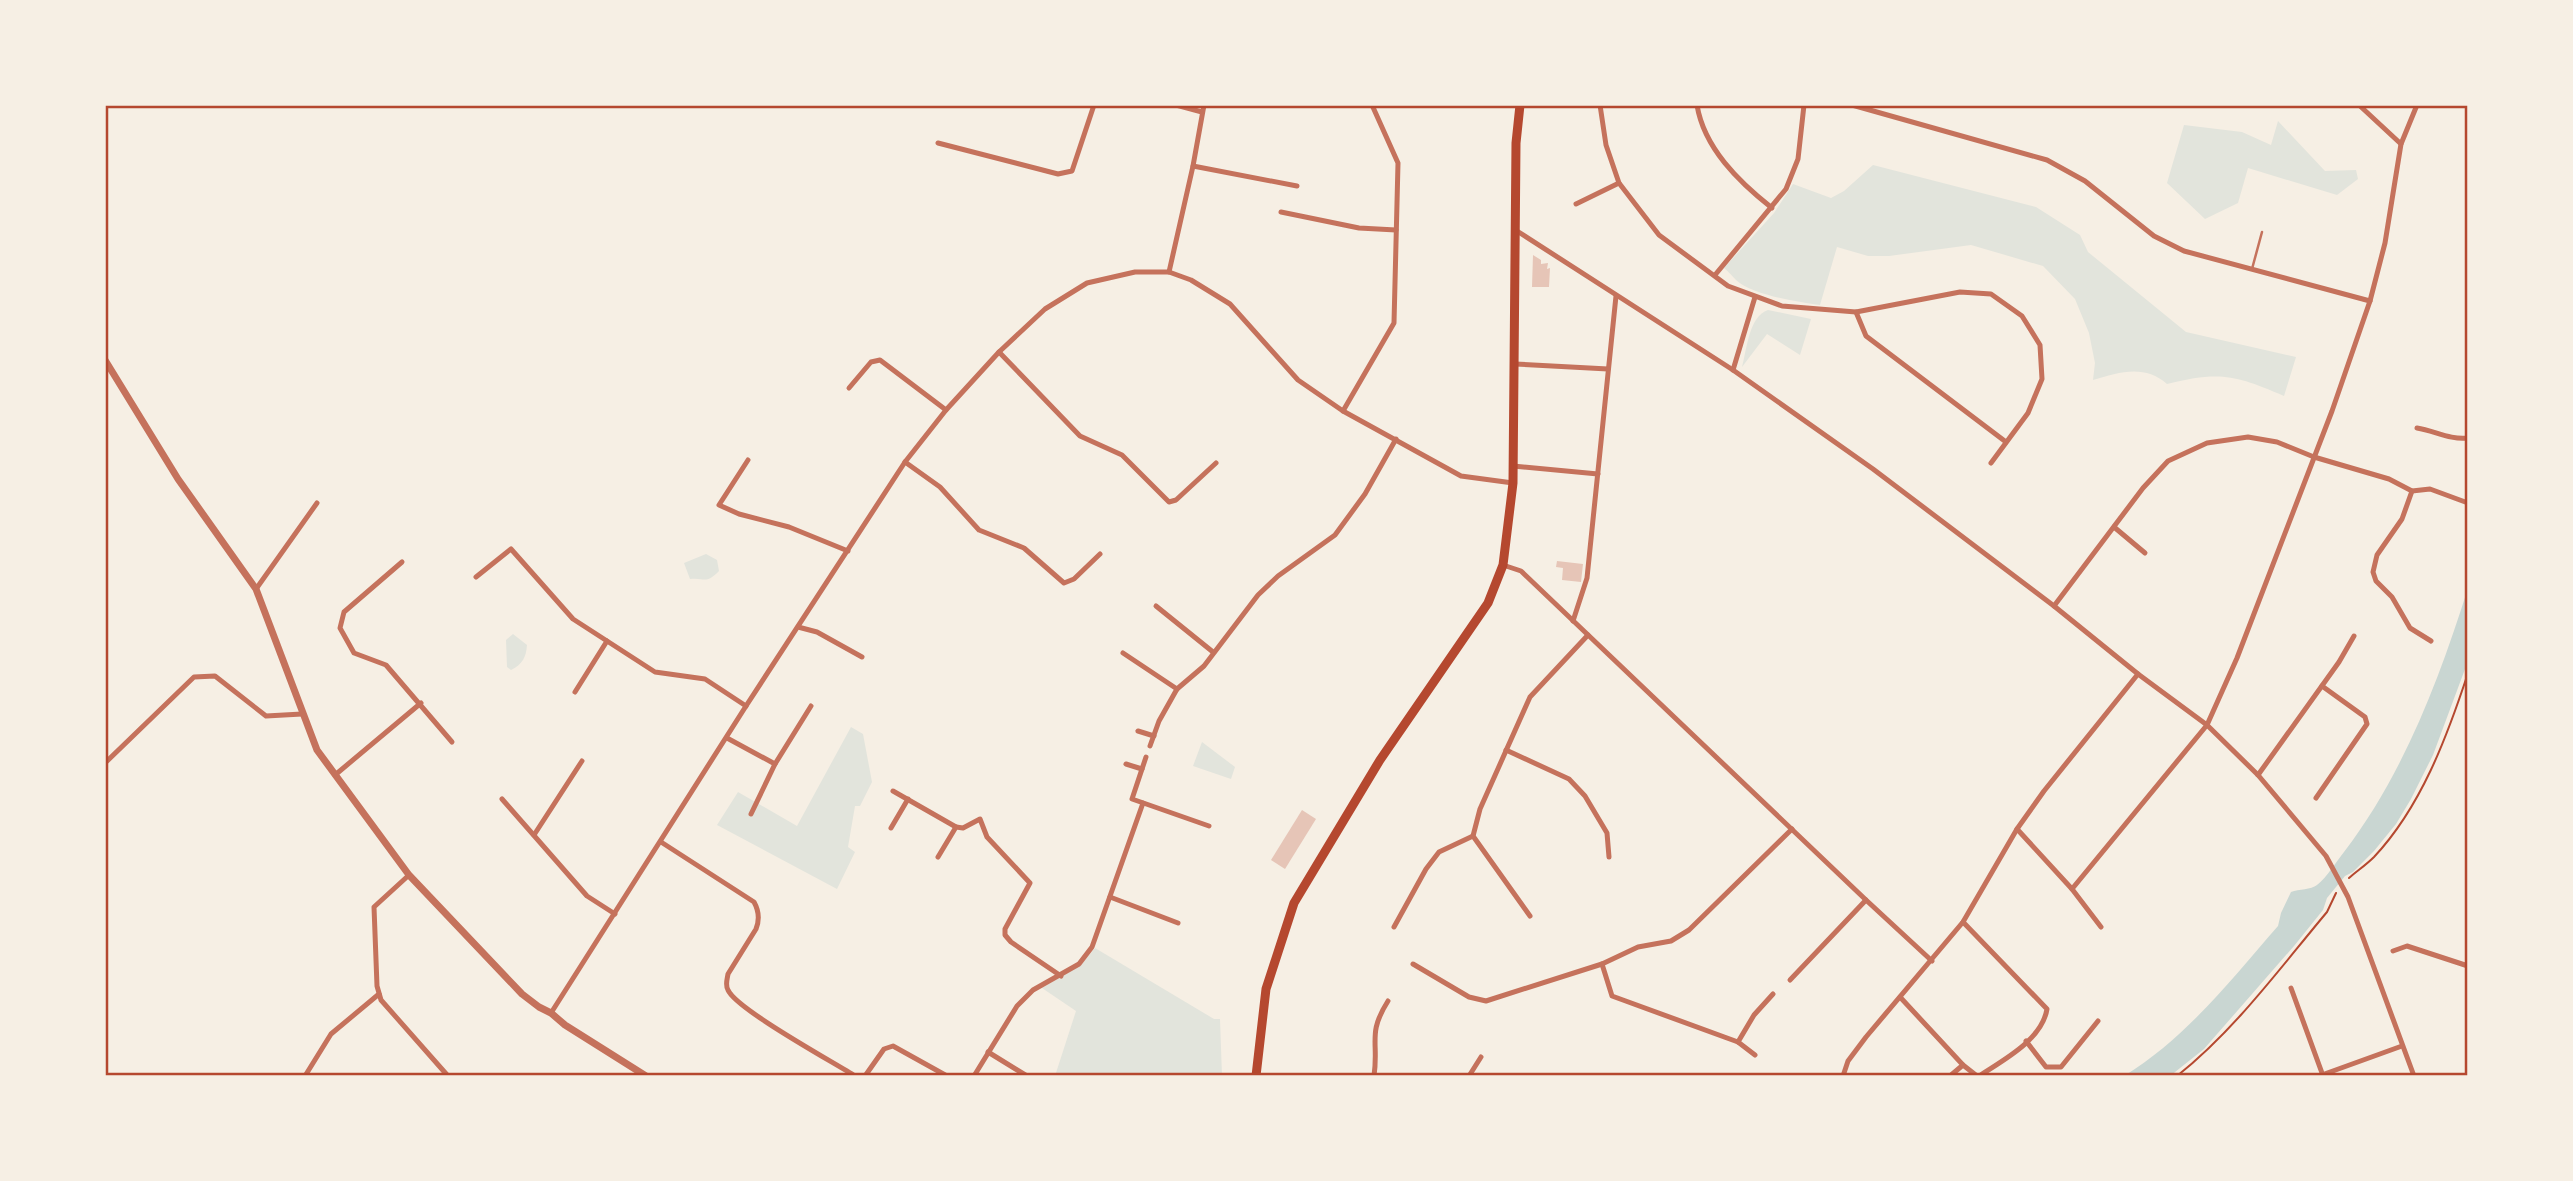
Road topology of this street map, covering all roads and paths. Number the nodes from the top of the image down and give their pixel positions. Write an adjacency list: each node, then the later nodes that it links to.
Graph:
1 (1094, 105): 12 (street)
2 (1176, 105): 11 (street)
3 (1372, 105): 20 (street)
4 (1520, 105): 21 (main road)
5 (1600, 105): 15 (street)
6 (1697, 105): 18 (street)
7 (1804, 105): 18 (street)
8 (1852, 105): 23 (street)
9 (2359, 105): 13 (street)
10 (2417, 105): 13 (street)
11 (1203, 108): 14 (street)
12 (938, 143)
13 (2402, 144): 28 (street)
14 (1193, 166): 16 (street); 24 (street)
15 (1619, 183): 17 (street); 25 (street)
16 (1297, 186)
17 (1576, 204)
18 (1772, 208): 25 (street)
19 (1281, 212): 20 (street)
20 (1396, 230): 37 (street)
21 (1517, 231): 26 (street); 32 (main road)
22 (2262, 232): 23 (lane)
23 (2252, 269): 28 (street)
24 (1169, 272): 30 (street); 37 (street)
25 (1715, 275): 27 (street)
26 (1616, 296): 33 (street); 34 (street)
27 (1755, 297): 29 (street); 34 (street)
28 (2370, 301): 42 (street)
29 (1856, 312): 41 (street); 41 (street)
30 (999, 352): 36 (street); 45 (street)
31 (105, 360): 60 (street)
32 (1515, 364): 33 (street); 47 (main road)
33 (1608, 369): 48 (street)
34 (1733, 370): 62 (street)
35 (849, 388): 36 (street)
36 (946, 411): 44 (street)
37 (1343, 411): 40 (street)
38 (2417, 428): 39 (street)
39 (2468, 438)
40 (1396, 439): 49 (street); 70 (street)
41 (2006, 442): 46 (street)
42 (2314, 457): 50 (street); 53 (street); 80 (street)
43 (748, 460): 54 (street)
44 (905, 462): 54 (street); 56 (street)
45 (1216, 463)
46 (1991, 463)
47 (1513, 466): 48 (street); 49 (main road)
48 (1598, 474): 63 (street)
49 (1513, 483): 58 (main road)
50 (2412, 491): 52 (street); 67 (street)
51 (317, 503): 60 (street)
52 (2468, 503)
53 (2114, 527): 55 (street); 62 (street)
54 (848, 551): 64 (street)
55 (2145, 553)
56 (1100, 554)
57 (402, 562): 76 (street)
58 (1503, 565): 63 (street); 151 (main road)
59 (476, 577): 68 (street)
60 (256, 589): 79 (street)
61 (1156, 606): 70 (street)
62 (2054, 606): 72 (street)
63 (1573, 621): 65 (street)
64 (798, 627): 71 (street); 77 (street)
65 (1588, 635): 86 (street); 104 (street)
66 (2354, 636): 73 (street)
67 (2431, 640)
68 (607, 641): 75 (street); 77 (street)
69 (1123, 653): 74 (street)
70 (1213, 653): 74 (street)
71 (862, 657)
72 (2138, 674): 80 (street); 105 (street)
73 (2322, 686): 94 (street); 98 (street)
74 (1177, 689): 82 (street)
75 (575, 692)
76 (421, 703): 84 (street); 93 (street)
77 (746, 706): 83 (street)
78 (811, 706): 90 (street)
79 (302, 714): 89 (street); 93 (street)
80 (2207, 726): 94 (street); 112 (street)
81 (1138, 731): 82 (street)
82 (1154, 736): 85 (street)
83 (727, 738): 90 (street); 108 (street)
84 (453, 742)
85 (1150, 746)
86 (1506, 750): 107 (street); 110 (street)
87 (1146, 757): 92 (street)
88 (582, 761): 106 (street)
89 (105, 763)
90 (775, 764): 100 (street)
91 (1126, 764): 92 (street)
92 (1142, 769): 99 (street)
93 (335, 775): 111 (street)
94 (2258, 775): 137 (street)
95 (893, 791): 97 (street)
96 (502, 799): 106 (street)
97 (908, 799): 102 (street); 103 (street)
98 (2316, 799)
99 (1143, 803): 101 (street); 113 (street)
100 (751, 814)
101 (1209, 826)
102 (957, 827): 109 (street); 126 (street)
103 (891, 828)
104 (1792, 828): 114 (street); 124 (street)
105 (2017, 829): 112 (street); 117 (street)
106 (534, 835): 115 (street)
107 (1474, 836): 116 (street); 119 (street)
108 (661, 842): 115 (street); 146 (street)
109 (938, 857)
110 (1609, 857)
111 (409, 875): 129 (street); 133 (street)
112 (2072, 889): 120 (street)
113 (1110, 897): 118 (street); 126 (street)
114 (1866, 900): 122 (street); 127 (street)
115 (615, 914): 133 (street)
116 (1530, 916)
117 (1963, 922): 122 (street); 135 (street)
118 (1178, 923)
119 (1394, 927)
120 (2101, 927)
121 (2393, 951): 125 (street)
122 (1932, 961): 131 (street)
123 (1413, 964): 124 (street)
124 (1602, 964): 136 (street)
125 (2468, 966)
126 (1061, 976): 138 (street)
127 (1790, 980)
128 (2291, 988): 142 (street)
129 (380, 994): 143 (street); 144 (street)
130 (1773, 994): 136 (street)
131 (1900, 997): 141 (street); 154 (street)
132 (1388, 1002): 152 (street)
133 (551, 1013): 145 (street)
134 (2098, 1021): 135 (street)
135 (2026, 1041): 156 (street)
136 (1738, 1042): 139 (street)
137 (2402, 1046): 142 (street); 157 (street)
138 (988, 1052): 149 (street); 150 (street)
139 (1755, 1055)
140 (1481, 1057): 153 (street)
141 (1963, 1065): 155 (street); 156 (street)
142 (2320, 1075)
143 (304, 1076)
144 (448, 1076)
145 (646, 1076)
146 (855, 1076)
147 (865, 1076): 148 (street)
148 (947, 1076)
149 (974, 1076)
150 (1027, 1076)
151 (1256, 1076)
152 (1374, 1076)
153 (1469, 1076)
154 (1843, 1076)
155 (1951, 1076)
156 (1978, 1076)
157 (2414, 1076)

